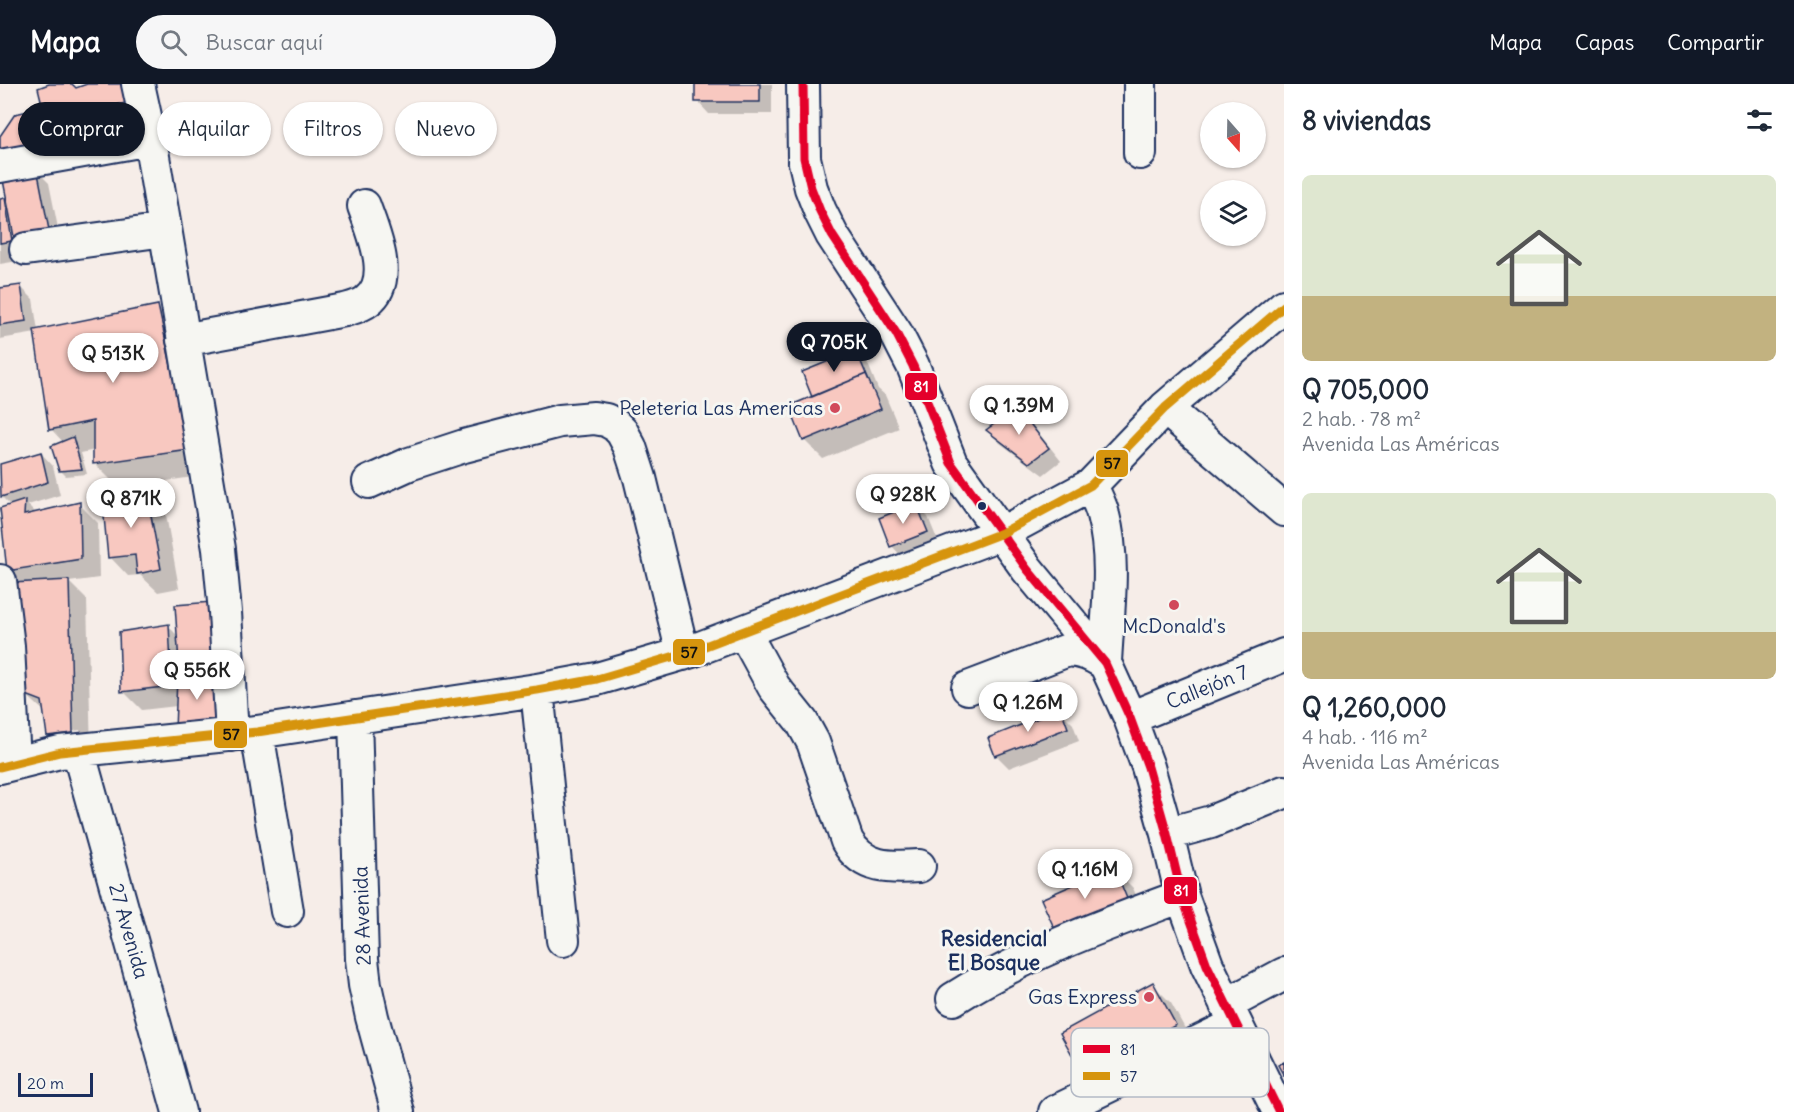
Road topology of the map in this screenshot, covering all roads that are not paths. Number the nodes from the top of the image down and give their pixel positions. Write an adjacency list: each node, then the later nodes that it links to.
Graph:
1 (138, 84): 4 (street)
2 (803, 84): 16 (street)
3 (1140, 84): 5 (street)
4 (150, 139): 6 (street); 8 (street)
5 (1140, 153)
6 (0, 166)
7 (364, 206): 11 (street)
8 (165, 230): 9 (street); 11 (street)
9 (27, 249)
10 (1284, 306): 12 (street)
11 (183, 340): 26 (street)
12 (1165, 408): 14 (street); 15 (street)
13 (369, 482): 19 (street)
14 (1090, 485): 16 (street); 21 (street)
15 (1284, 510)
16 (1002, 533): 18 (street); 21 (street)
17 (0, 581): 28 (street)
18 (744, 632): 19 (street); 31 (street)
19 (683, 654): 22 (street)
20 (1284, 655): 25 (street, Callejón 7)
21 (1105, 663): 23 (street); 25 (street)
22 (526, 684): 24 (street); 34 (street)
23 (968, 688)
24 (355, 717): 26 (street); 44 (street, 28 Avenida)
25 (1131, 718): 30 (street)
26 (245, 734): 27 (street); 33 (street)
27 (78, 750): 28 (street); 43 (street, 27 Avenida)
28 (7, 765)
29 (1284, 792): 30 (street)
30 (1167, 834): 32 (street)
31 (919, 866)
32 (1182, 896): 36 (street); 37 (street)
33 (287, 911)
34 (563, 940)
35 (1284, 974): 37 (street)
36 (953, 999)
37 (1231, 1015): 38 (street); 39 (street)
38 (1208, 1028)
39 (1237, 1028)
40 (1269, 1092): 45 (street)
41 (1086, 1097): 42 (street)
42 (1063, 1110)
43 (179, 1112)
44 (398, 1112)
45 (1279, 1112)

